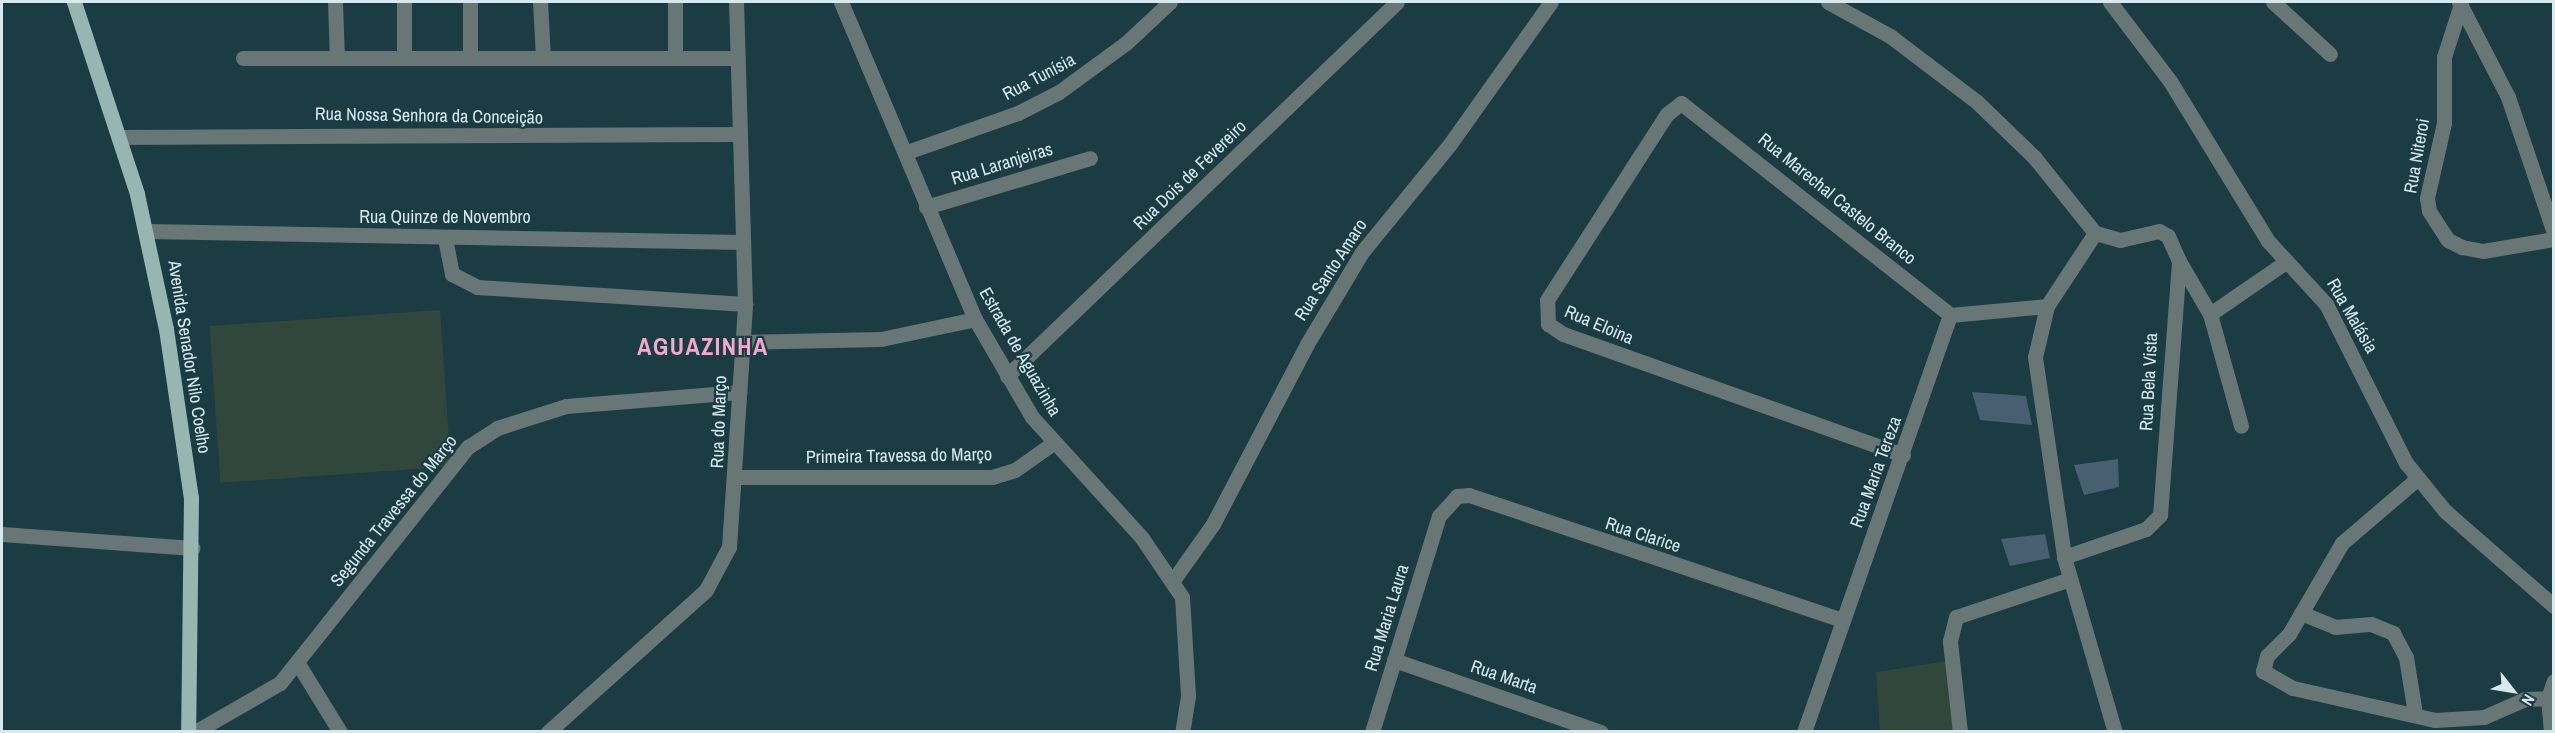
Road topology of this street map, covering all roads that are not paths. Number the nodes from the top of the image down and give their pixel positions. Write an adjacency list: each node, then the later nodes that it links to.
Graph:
1 (74, 2): 26 (main road, Avenida Senador Nilo Coelho)
2 (335, 2): 18 (street)
3 (404, 2): 19 (street)
4 (470, 2): 20 (street)
5 (540, 2): 21 (street)
6 (675, 2): 22 (street)
7 (736, 2): 23 (street, Rua do Março)
8 (841, 2): 27 (street, Estrada de Aguazinha)
9 (1170, 2): 27 (street, Rua Tunísia)
10 (1397, 2): 44 (street, Rua Dois de Fevereiro)
11 (1551, 2): 55 (street, Rua Santo Amaro)
12 (1828, 2): 31 (street)
13 (2110, 2): 37 (street, Rua Malásia)
14 (2273, 2): 16 (street)
15 (2460, 3): 32 (street); 34 (street, Rua Niteroi)
16 (2330, 54)
17 (243, 58): 18 (street)
18 (338, 58): 19 (street)
19 (404, 58): 20 (street)
20 (470, 58): 21 (street)
21 (543, 58): 22 (street)
22 (675, 58): 23 (street)
23 (736, 58): 25 (street, Rua do Março)
24 (1699, 113): 41 (street, Rua Marechal Castelo Branco); 48 (street, Rua Eloina)
25 (737, 134): 26 (street, Rua Nossa Senhora da Conceição); 35 (street, Rua do Março)
26 (120, 137): 30 (main road, Avenida Senador Nilo Coelho)
27 (907, 152): 29 (street, Estrada de Aguazinha)
28 (1090, 158): 29 (street, Rua Laranjeiras)
29 (926, 207): 42 (street, Estrada de Aguazinha)
30 (147, 231): 33 (street, Rua Quinze de Novembro); 53 (main road, Avenida Senador Nilo Coelho)
31 (2096, 233): 36 (street); 39 (street)
32 (2553, 233)
33 (445, 238): 35 (street, Rua Quinze de Novembro); 38 (street)
34 (2553, 239)
35 (743, 242): 38 (street, Rua do Março)
36 (2179, 261): 40 (street); 54 (street, Rua Bela Vista)
37 (2288, 261): 40 (street); 50 (street, Rua Malásia)
38 (745, 304): 43 (street, Rua do Março)
39 (2047, 306): 41 (street); 54 (street)
40 (2210, 314): 46 (street)
41 (1950, 315): 48 (street, Rua Maria Tereza)
42 (975, 319): 43 (street); 44 (street, Estrada de Aguazinha)
43 (743, 342): 45 (street, Rua do Março)
44 (1007, 375): 47 (street, Estrada de Aguazinha)
45 (739, 392): 49 (street, Rua do Março); 61 (street, Segunda Travessa do Março)
46 (2241, 426)
47 (1053, 443): 49 (street, Primeira Travessa do Março); 55 (street, Estrada de Aguazinha)
48 (1903, 455): 59 (street, Rua Maria Tereza)
49 (736, 477): 68 (street, Rua do Março)
50 (2418, 478): 57 (street, Rua Malásia); 58 (street)
51 (1439, 516): 59 (street, Rua Clarice); 60 (street, Rua Maria Laura)
52 (2, 534): 53 (street)
53 (192, 548): 65 (main road, Avenida Senador Nilo Coelho)
54 (2064, 557): 56 (street)
55 (1174, 579): 69 (street, Estrada de Aguazinha)
56 (2070, 579): 73 (street); 74 (street)
57 (2553, 606)
58 (2301, 613): 64 (street); 64 (street)
59 (1843, 620): 72 (street, Rua Maria Tereza)
60 (1394, 660): 70 (street, Rua Maria Laura); 71 (street, Rua Marta)
61 (297, 662): 66 (street, Segunda Travessa do Março); 67 (street)
62 (2553, 681): 63 (street)
63 (2548, 698): 64 (street); 75 (street)
64 (2415, 714)
65 (188, 732)
66 (195, 732)
67 (340, 732)
68 (548, 732)
69 (1182, 732)
70 (1372, 732)
71 (1601, 732)
72 (1804, 732)
73 (1960, 732)
74 (2115, 732)
75 (2551, 732)

